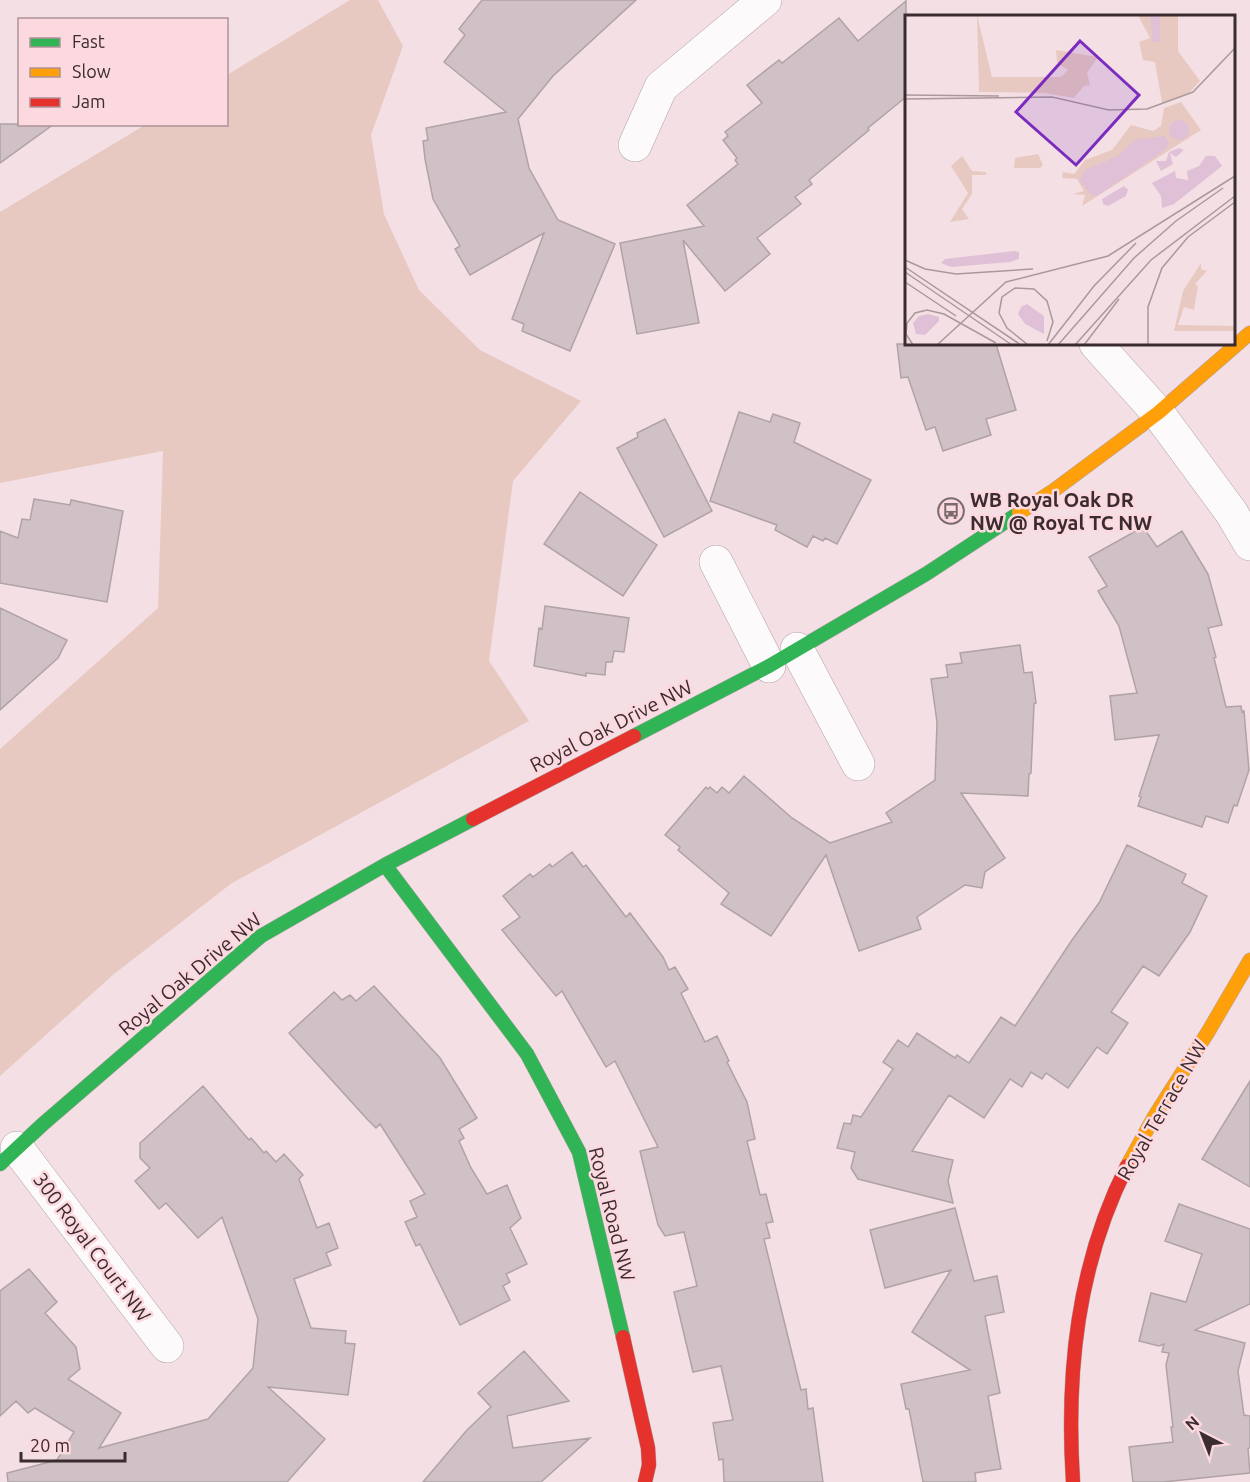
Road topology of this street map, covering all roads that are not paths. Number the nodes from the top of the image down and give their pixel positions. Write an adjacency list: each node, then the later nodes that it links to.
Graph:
1 (765, 0): 2 (street)
2 (635, 145)
3 (1250, 333): 5 (street, Royal Oak Drive NW)
4 (1097, 345): 5 (street)
5 (1158, 413): 6 (street); 8 (street, Royal Oak Drive NW)
6 (1250, 544)
7 (716, 562): 9 (street)
8 (797, 650): 9 (street, Royal Oak Drive NW); 10 (street)
9 (769, 666): 11 (street, Royal Oak Drive NW)
10 (858, 764)
11 (385, 865): 13 (street, Royal Oak Drive NW); 15 (street, Royal Road NW)
12 (1250, 960): 16 (street, Royal Terrace NW)
13 (8, 1156): 14 (street, 300 Royal Court NW)
14 (167, 1346)
15 (645, 1482)
16 (1073, 1482)

